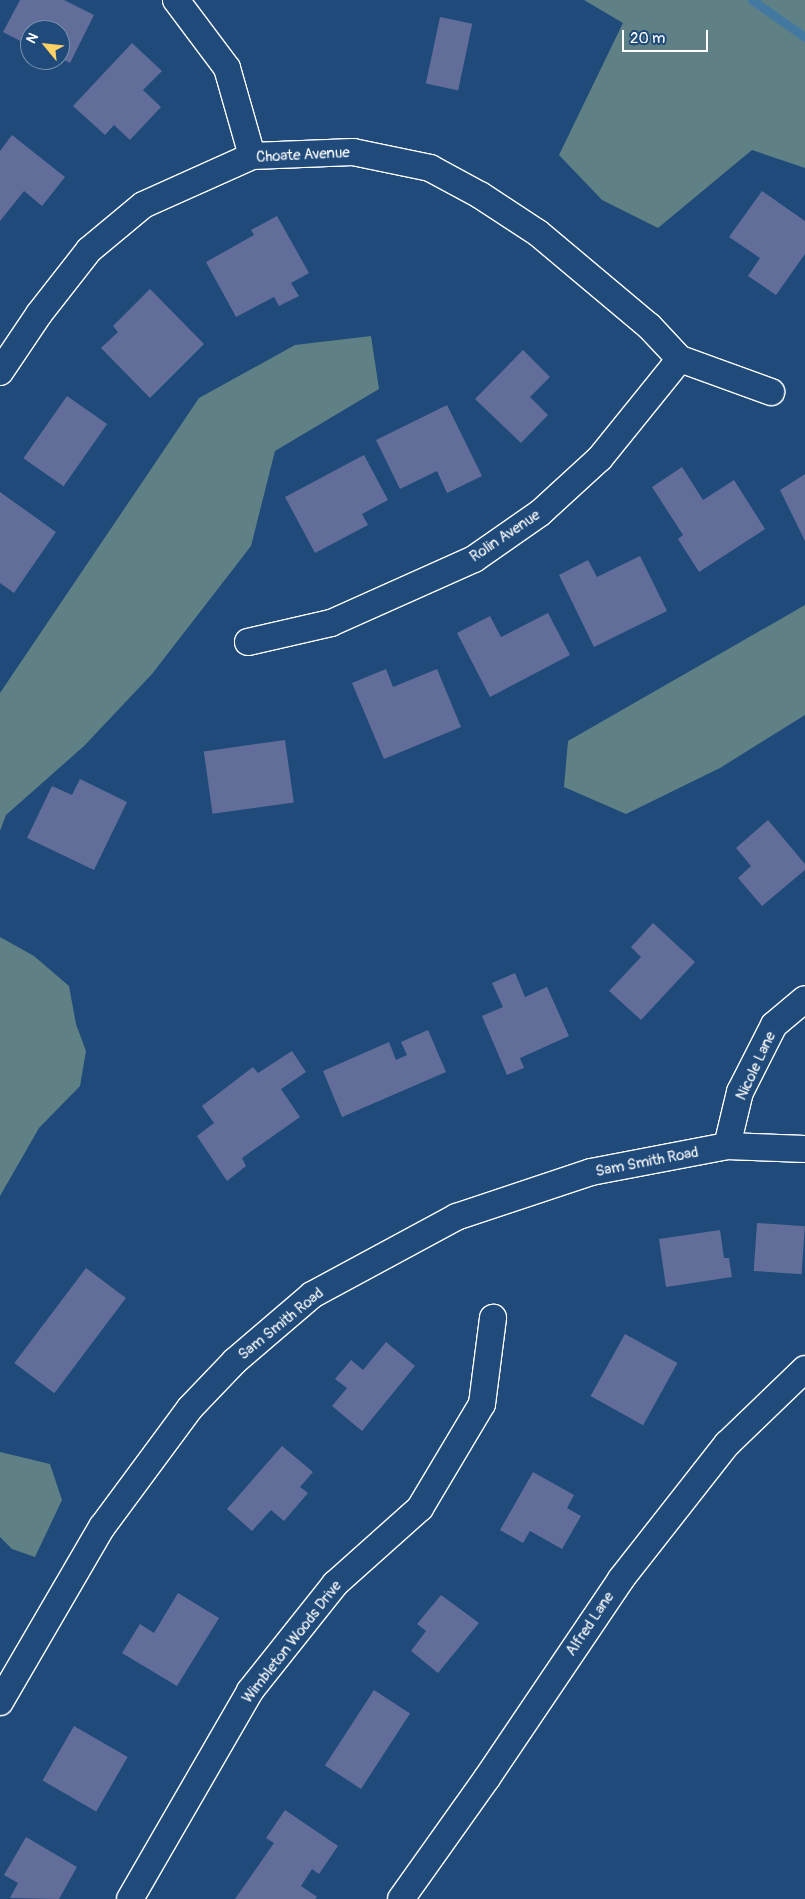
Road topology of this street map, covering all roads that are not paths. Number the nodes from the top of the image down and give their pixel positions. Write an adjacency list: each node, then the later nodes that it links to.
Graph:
1 (176, 0): 2 (street)
2 (252, 156): 3 (street, Choate Avenue); 4 (street, Choate Avenue)
3 (680, 359): 5 (street, Choate Avenue); 6 (street, Rolin Avenue)
4 (0, 372)
5 (772, 392)
6 (248, 642)
7 (805, 999): 8 (street, Nicole Lane)
8 (727, 1146): 9 (street, Sam Smith Road); 12 (street, Sam Smith Road)
9 (805, 1149)
10 (493, 1318): 13 (street, Wimbleton Woods Drive)
11 (805, 1369): 14 (street, Alfred Lane)
12 (0, 1702)
13 (130, 1899)
14 (401, 1899)

